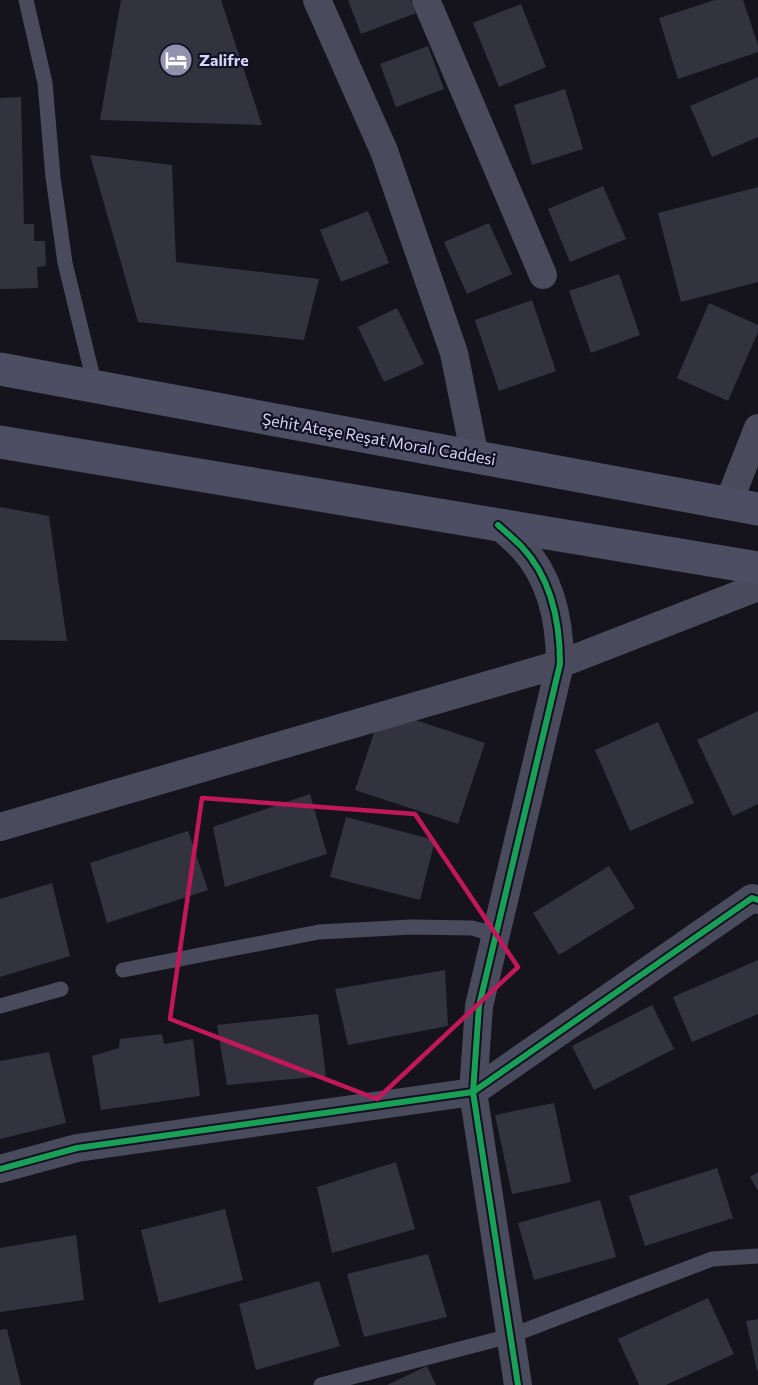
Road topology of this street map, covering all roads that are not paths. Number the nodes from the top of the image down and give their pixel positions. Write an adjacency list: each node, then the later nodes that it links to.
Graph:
1 (26, 0): 6 (lane)
2 (317, 0): 9 (street)
3 (426, 0): 4 (street)
4 (543, 275)
5 (0, 369): 6 (main road, Şehit Ateşe Reşat Moralı Caddesi)
6 (95, 386): 9 (main road, Şehit Ateşe Reşat Moralı Caddesi)
7 (758, 428): 10 (street)
8 (0, 442): 11 (main road)
9 (475, 457): 10 (main road, Şehit Ateşe Reşat Moralı Caddesi)
10 (743, 507)
11 (498, 525): 12 (main road); 14 (street)
12 (758, 568)
13 (758, 587): 14 (street)
14 (560, 664): 15 (street); 17 (street)
15 (0, 827)
16 (758, 900): 21 (street)
17 (496, 935): 18 (lane); 21 (street)
18 (123, 970)
19 (61, 989): 20 (lane)
20 (0, 1006)
21 (473, 1092): 22 (street); 24 (street)
22 (0, 1169)
23 (758, 1256): 24 (lane)
24 (510, 1336): 25 (lane); 26 (street)
25 (321, 1385)
26 (518, 1385)

